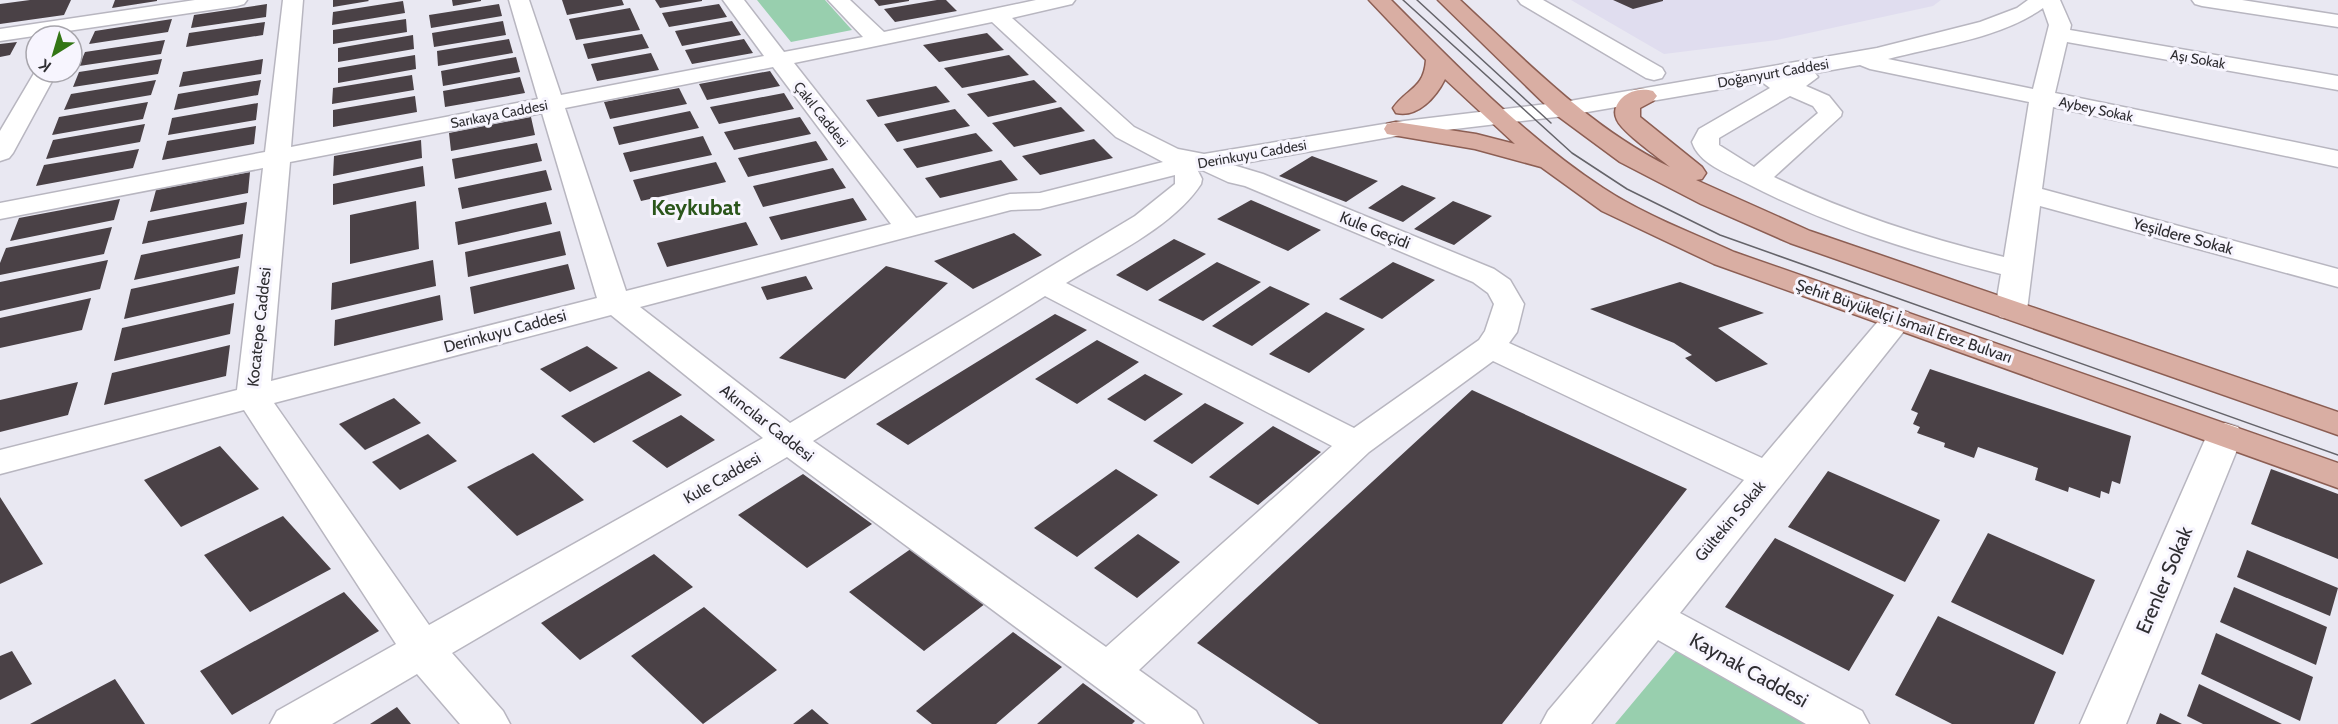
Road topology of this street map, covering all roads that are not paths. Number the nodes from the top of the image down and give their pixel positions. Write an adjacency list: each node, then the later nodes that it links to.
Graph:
1 (83, 0): 17 (street)
2 (237, 0): 18 (street)
3 (292, 0): 40 (street, Kocatepe Caddesi)
4 (519, 0): 36 (street)
5 (733, 0): 24 (street, Çakıl Caddesi)
6 (838, 0): 22 (street)
7 (1065, 0): 15 (street, Sarıkaya Caddesi)
8 (1379, 0): 23 (main road, Şehit Büyükelçi İsmail Erez Bulvarı)
9 (1448, 0): 32 (main road)
10 (1528, 0): 30 (street)
11 (2041, 0): 25 (street, Doğanyurt Caddesi)
12 (2050, 0): 20 (street)
13 (2202, 0): 16 (street)
14 (1986, 5): 30 (street, Doğanyurt Caddesi)
15 (998, 16): 22 (street, Sarıkaya Caddesi); 42 (street, Kule Geçidi)
16 (2338, 21)
17 (73, 24)
18 (84, 27)
19 (24, 33): 21 (street)
20 (2058, 34): 28 (street, Aşı Sokak); 34 (street)
21 (0, 35)
22 (879, 40): 24 (street, Sarıkaya Caddesi)
23 (1437, 59): 35 (main road, Şehit Büyükelçi İsmail Erez Bulvarı); 37 (main road)
24 (779, 60): 36 (street, Sarıkaya Caddesi); 49 (street, Çakıl Caddesi)
25 (1847, 60): 26 (street, Doğanyurt Caddesi); 31 (street); 34 (street, Aybey Sokak)
26 (1761, 76): 30 (street, Doğanyurt Caddesi); 31 (street)
27 (1606, 80): 30 (street, Doğanyurt Caddesi)
28 (2338, 83)
29 (39, 84): 39 (street)
30 (1649, 85): 33 (street, Doğanyurt Caddesi); 50 (main road)
31 (1786, 87): 45 (street); 45 (street)
32 (1540, 90): 33 (street, Doğanyurt Caddesi); 35 (street, Doğanyurt Caddesi)
33 (1568, 97): 35 (street, Doğanyurt Caddesi); 50 (main road)
34 (2042, 98): 41 (street, Aybey Sokak); 46 (street)
35 (1499, 99): 37 (street, Derinkuyu Caddesi); 43 (main road, Şehit Büyükelçi İsmail Erez Bulvarı)
36 (551, 104): 40 (street, Sarıkaya Caddesi); 54 (street)
37 (1401, 118): 38 (street, Derinkuyu Caddesi); 42 (street, Derinkuyu Caddesi); 43 (main road)
38 (1296, 147): 42 (street, Derinkuyu Caddesi); 44 (street, Kule Caddesi)
39 (0, 153)
40 (276, 158): 47 (street, Sarıkaya Caddesi); 58 (street, Kocatepe Caddesi)
41 (2338, 159)
42 (1186, 161): 44 (street, Kule Geçidi); 48 (street, Kule Caddesi); 49 (street, Derinkuyu Caddesi)
43 (1555, 164): 56 (main road, Şehit Büyükelçi İsmail Erez Bulvarı)
44 (1237, 176): 48 (street, Kule Caddesi); 57 (street, Kule Geçidi)
45 (1757, 178): 51 (street)
46 (2028, 194): 51 (street); 52 (street, Yeşildere Sokak)
47 (0, 211)
48 (1145, 222): 53 (street, Kule Caddesi)
49 (909, 228): 54 (street, Derinkuyu Caddesi)
50 (1800, 237): 55 (main road)
51 (2017, 269): 55 (street)
52 (2338, 278)
53 (1043, 283): 61 (street, Kule Caddesi); 62 (street)
54 (614, 303): 58 (street, Derinkuyu Caddesi); 61 (street, Akıncılar Caddesi)
55 (2011, 310): 59 (main road)
56 (1897, 319): 60 (main road, Şehit Büyükelçi İsmail Erez Bulvarı); 64 (street, Gültekin Sokak)
57 (1490, 347): 62 (street); 64 (street)
58 (253, 397): 63 (street, Derinkuyu Caddesi); 67 (street, Kocatepe Caddesi)
59 (2338, 424)
60 (2225, 435): 65 (main road, Şehit Büyükelçi İsmail Erez Bulvarı); 74 (street, Erenler Sokak)
61 (788, 440): 67 (street, Kule Caddesi); 68 (street, Akıncılar Caddesi)
62 (1356, 444): 68 (street)
63 (0, 462)
64 (1768, 476): 66 (street, Gültekin Sokak)
65 (2338, 476)
66 (1652, 617): 72 (street, Gültekin Sokak); 73 (street, Kaynak Caddesi)
67 (422, 649): 69 (street, Kule Caddesi); 70 (street, Kocatepe Caddesi)
68 (1108, 672): 71 (street, Akıncılar Caddesi)
69 (293, 724)
70 (488, 724)
71 (1180, 724)
72 (1564, 724)
73 (1846, 724)
74 (2103, 724)

